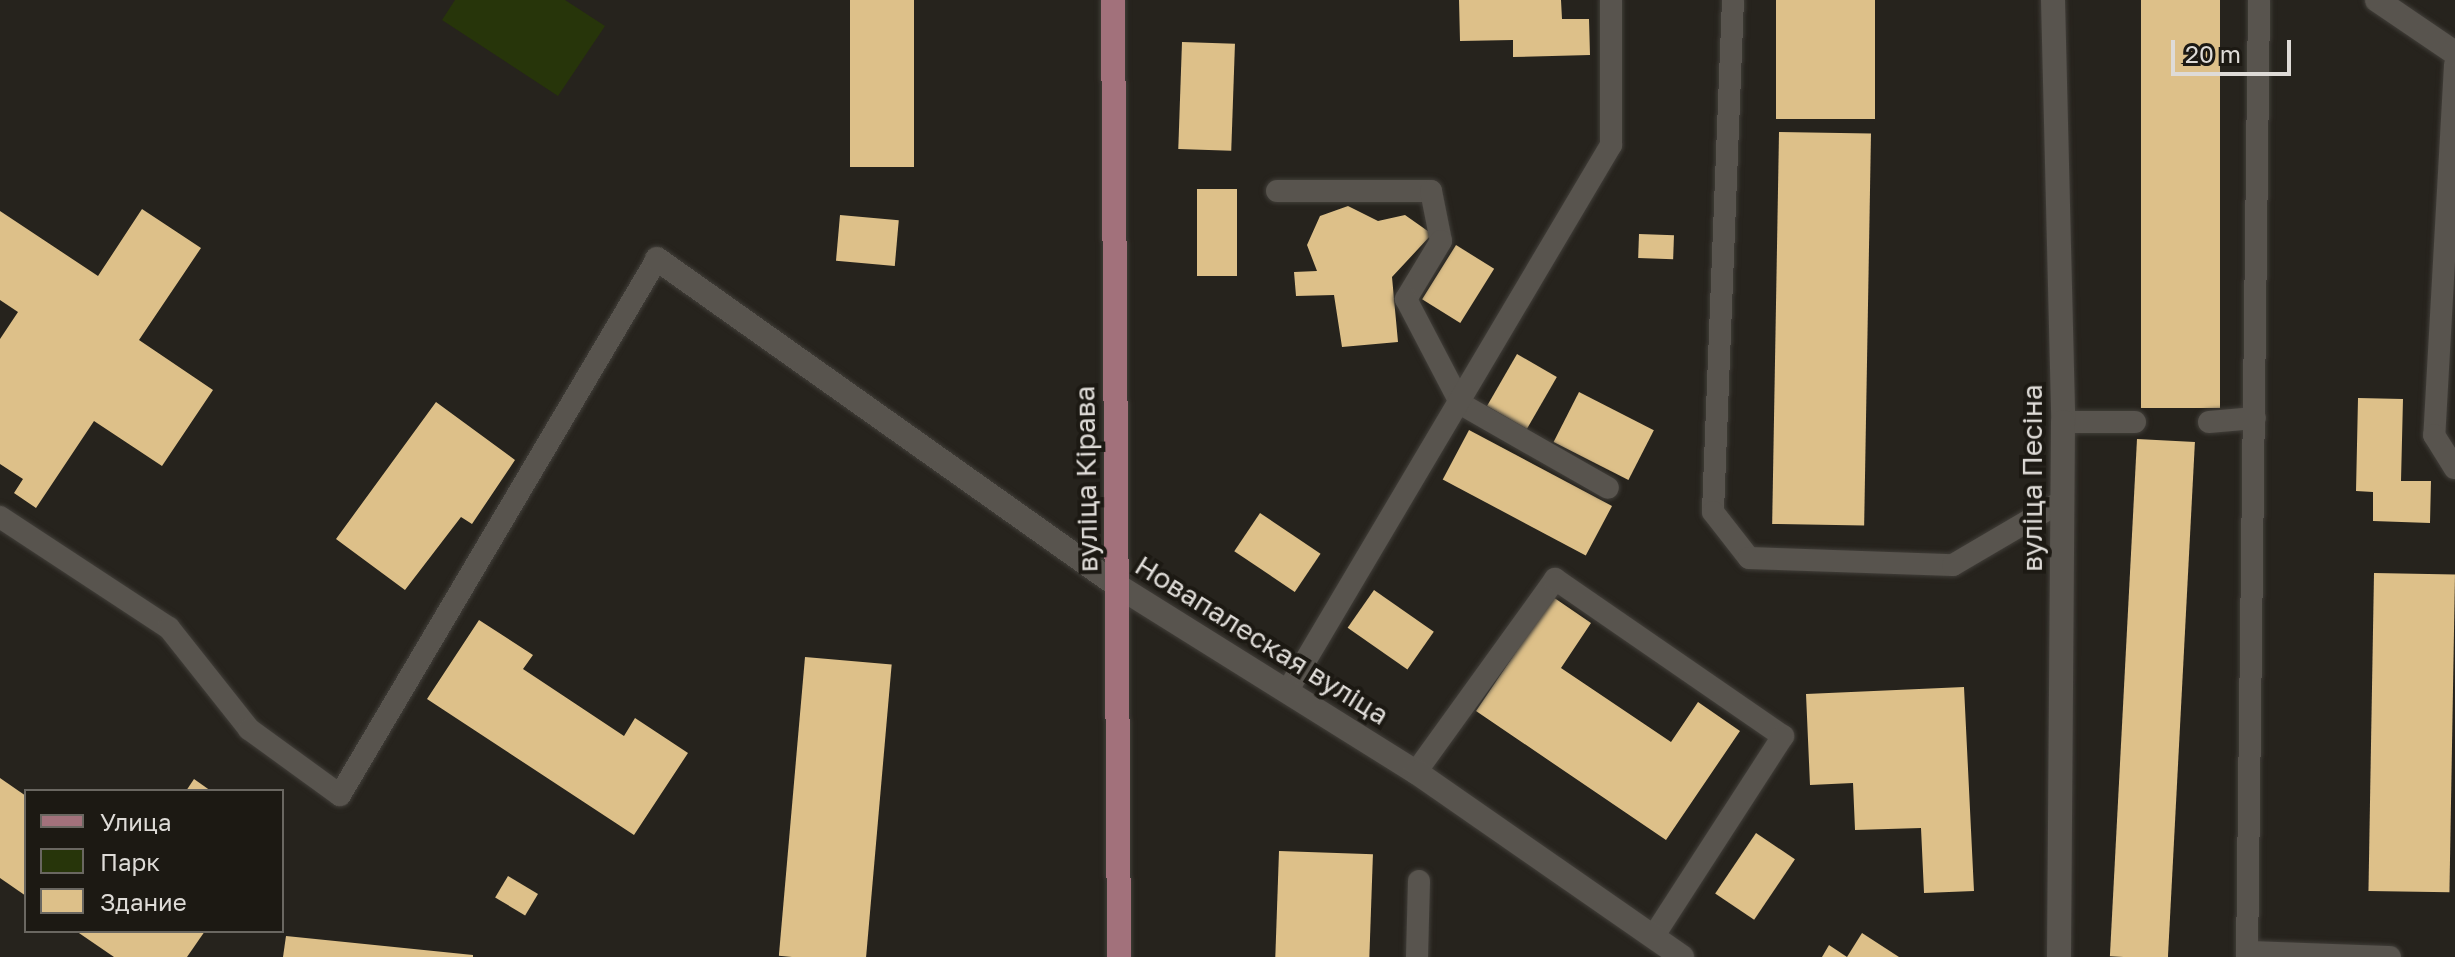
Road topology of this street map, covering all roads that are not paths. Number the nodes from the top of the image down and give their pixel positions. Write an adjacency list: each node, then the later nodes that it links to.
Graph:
1 (1113, 0): 20 (main road, вуліца Кірава)
2 (1611, 0): 11 (lane)
3 (1733, 0): 18 (lane)
4 (2053, 0): 13 (street, вуліца Песіна)
5 (2259, 0): 12 (lane)
6 (2377, 0): 7 (street)
7 (2455, 53)
8 (2455, 65): 16 (lane)
9 (1277, 191): 11 (lane)
10 (657, 259): 19 (lane); 20 (street, Новапалеская вуліца)
11 (1461, 404): 17 (lane); 21 (lane)
12 (2255, 418): 15 (lane); 25 (lane)
13 (2063, 422): 14 (lane); 18 (street, вуліца Песіна)
14 (2135, 422)
15 (2209, 422)
16 (2455, 468)
17 (1608, 488)
18 (2062, 501): 29 (street, вуліца Песіна)
19 (0, 517)
20 (1118, 586): 21 (street, Новапалеская вуліца); 26 (main road, вуліца Кірава)
21 (1288, 690): 22 (street, Новапалеская вуліца)
22 (1416, 772): 24 (street, Новапалеская вуліца); 24 (lane)
23 (1419, 881): 27 (lane)
24 (1653, 937): 28 (street, Новапалеская вуліца)
25 (2247, 955): 30 (lane)
26 (1119, 957)
27 (1417, 957)
28 (1682, 957)
29 (2059, 957)
30 (2390, 957)

